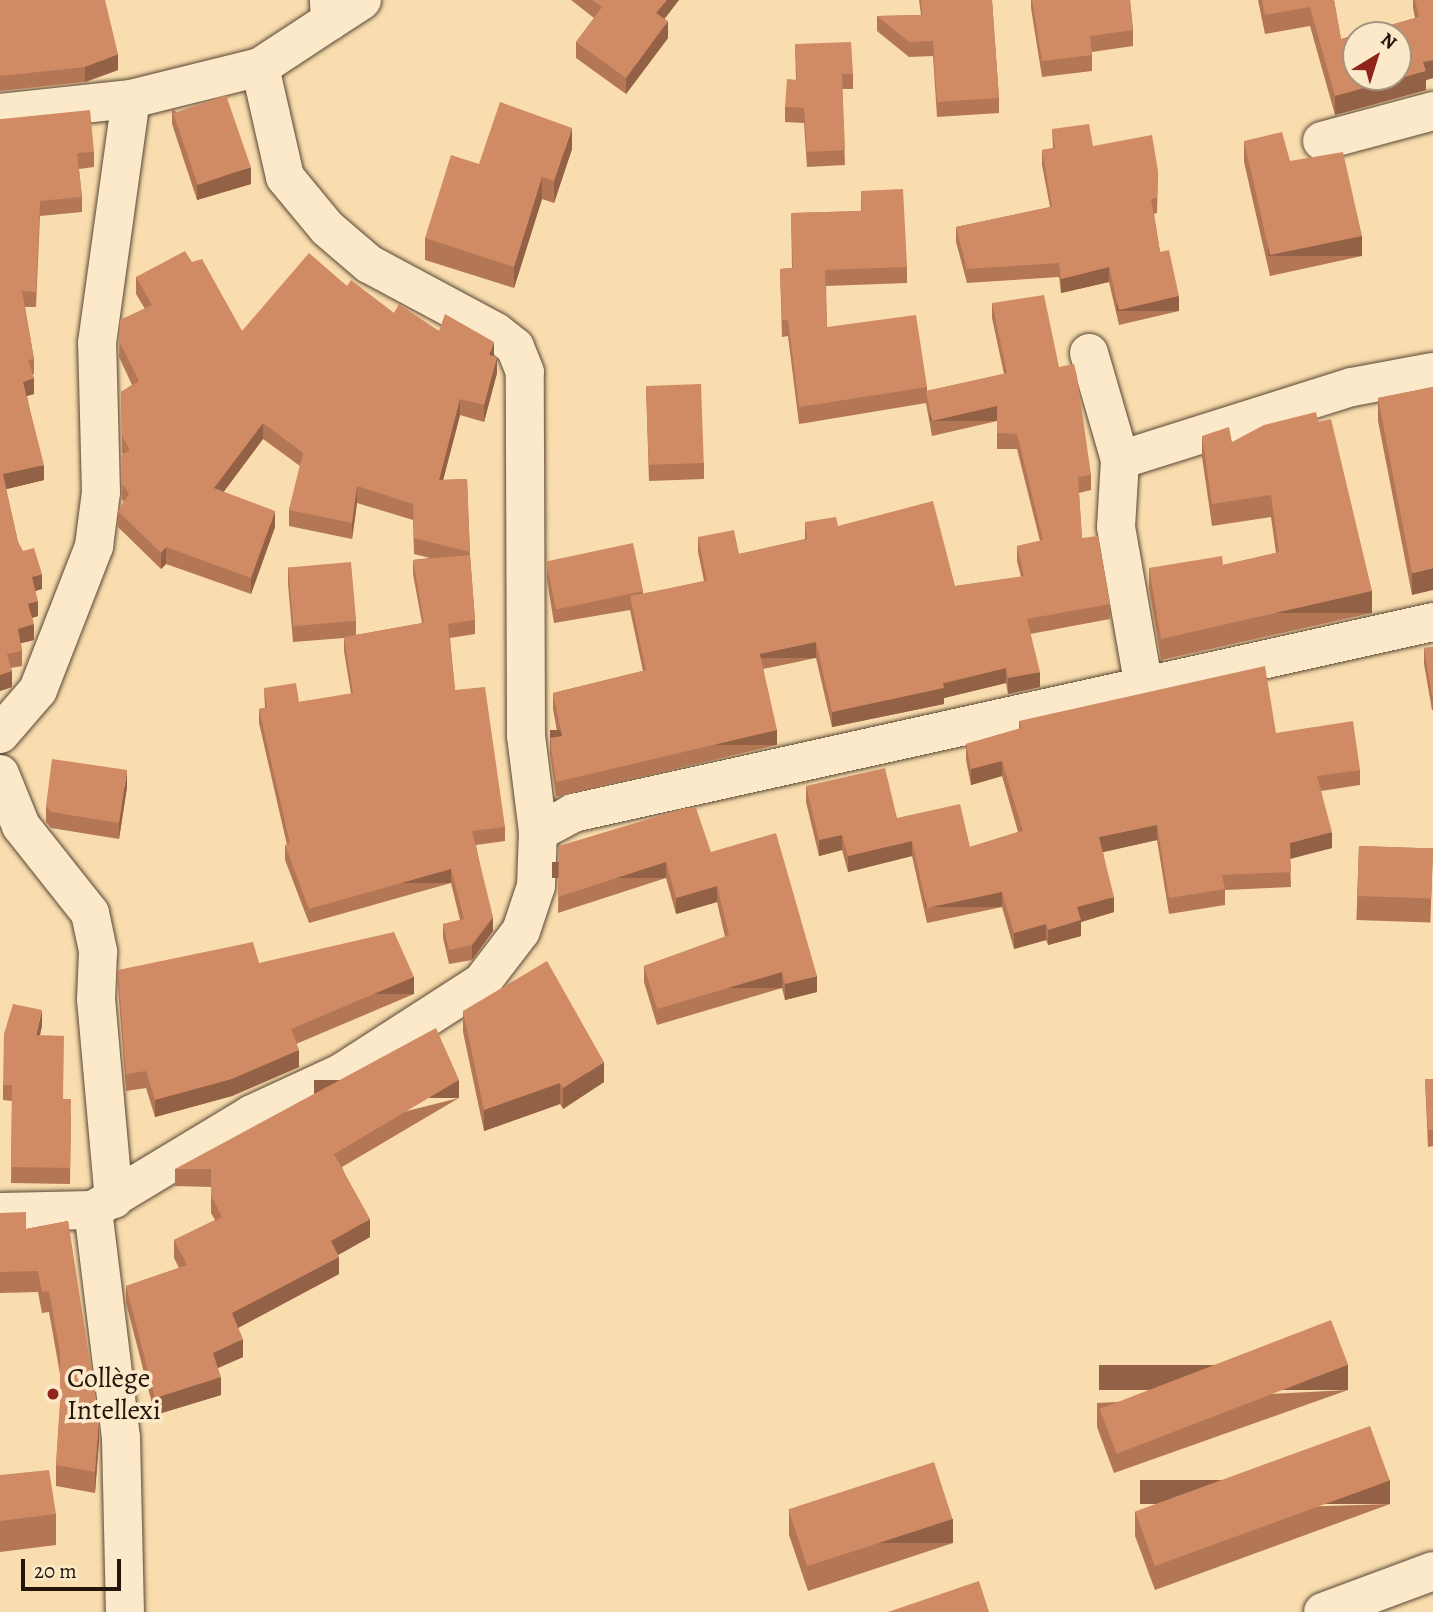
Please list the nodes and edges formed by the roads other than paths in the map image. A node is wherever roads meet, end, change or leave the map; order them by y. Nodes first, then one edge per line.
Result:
1 (362, 0) edge
2 (329, 10) edge
3 (260, 67) junction
4 (131, 99) junction
5 (1433, 111) edge
6 (0, 113) edge
7 (1322, 141) dead end
8 (1089, 354) dead end
9 (1433, 372) edge
10 (1120, 460) junction
11 (1433, 622) edge
12 (1143, 682) junction
13 (0, 734) edge
14 (0, 774) edge
15 (538, 832) junction
16 (104, 1204) junction
17 (0, 1212) edge
18 (1433, 1570) edge
19 (125, 1612) edge
20 (1324, 1612) edge

1 - 2 street
2 - 3 street
3 - 4 street
3 - 15 street
4 - 6 street
4 - 13 street
5 - 7 street
8 - 10 street
9 - 10 street
10 - 12 street
11 - 12 street
12 - 15 street
14 - 16 street
15 - 16 street
16 - 17 street
16 - 19 street
18 - 20 street

